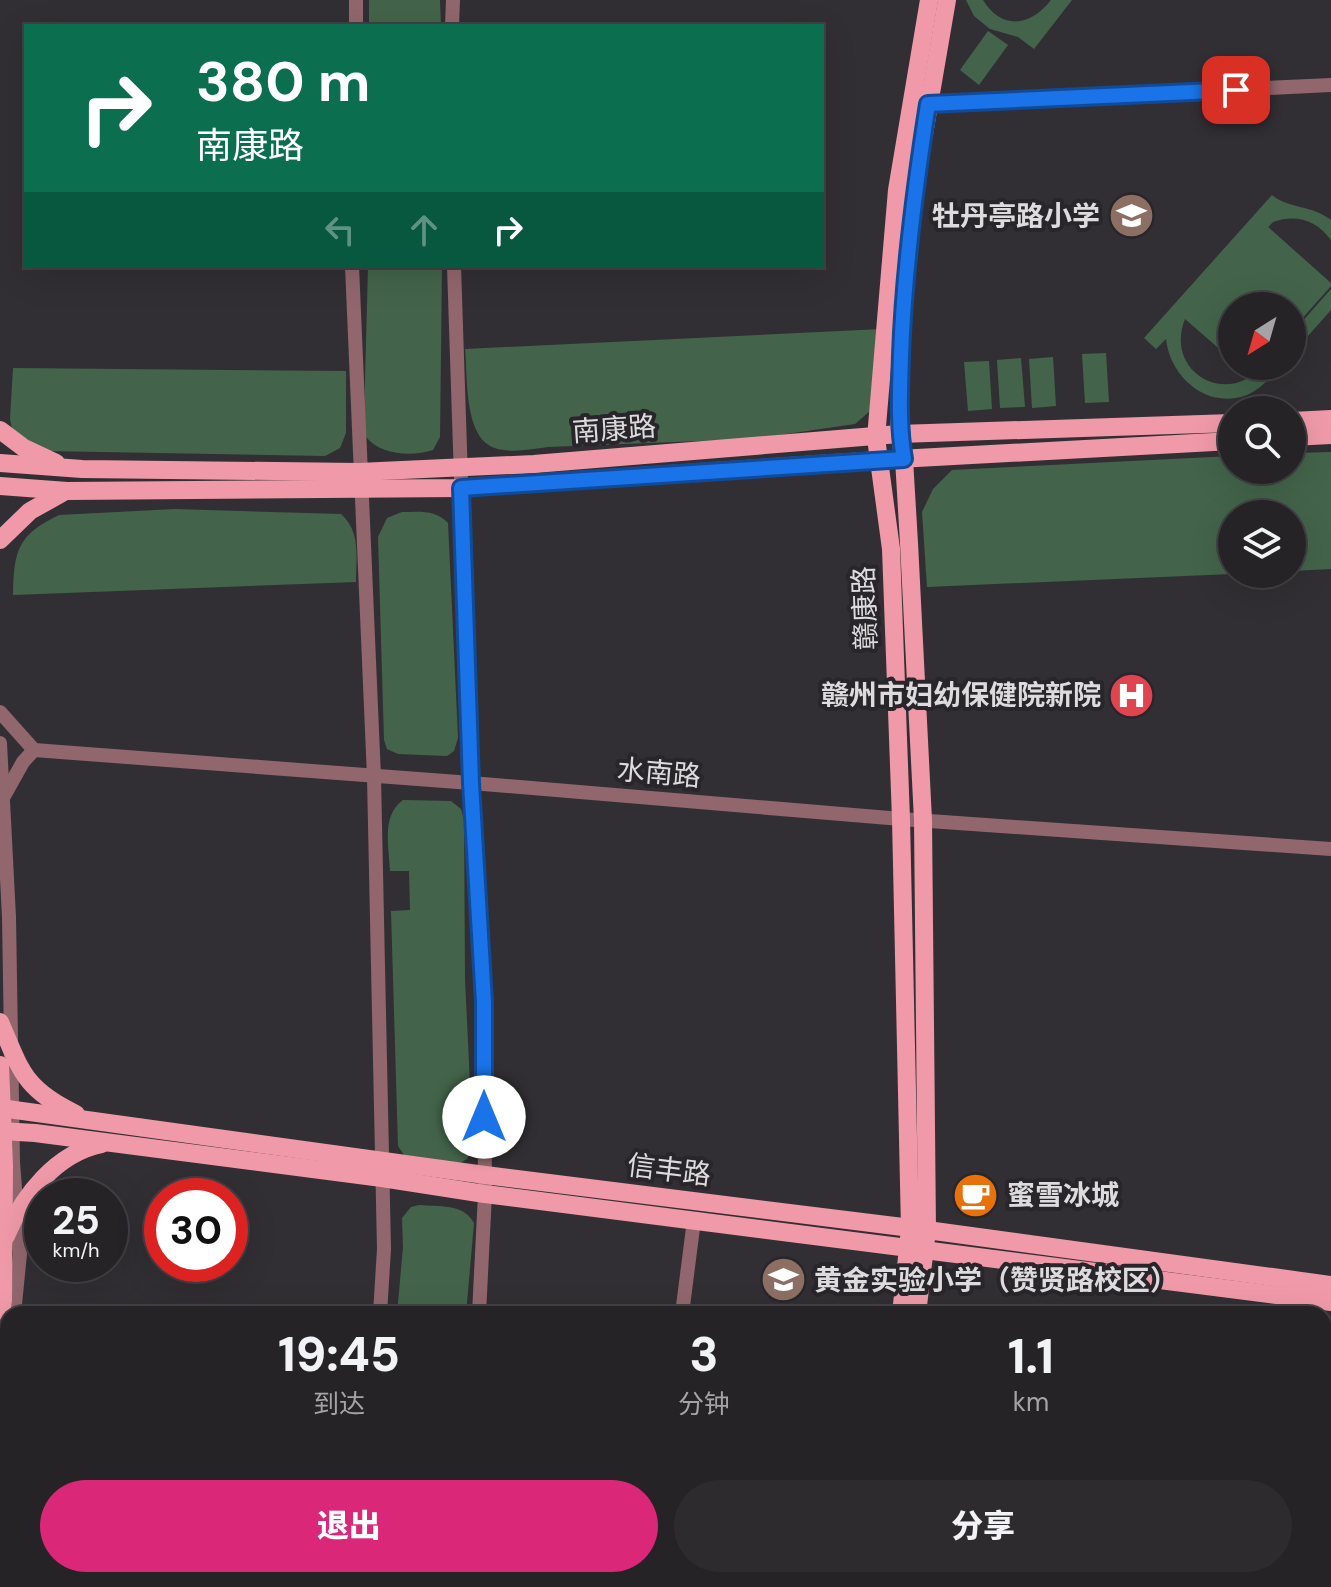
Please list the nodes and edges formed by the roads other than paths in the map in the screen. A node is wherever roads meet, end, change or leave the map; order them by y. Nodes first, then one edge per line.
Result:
1 (356, 0) edge
2 (453, 0) edge
3 (929, 0) edge
4 (947, 0) edge
5 (356, 24) edge
6 (452, 24) edge
7 (1331, 85) edge
8 (928, 104) junction
9 (352, 268) edge
10 (454, 268) edge
11 (1331, 419) edge
12 (1306, 420) edge
13 (1218, 423) edge
14 (0, 430) edge
15 (899, 434) junction
16 (1331, 435) edge
17 (1306, 436) edge
18 (876, 438) junction
19 (1218, 442) edge
20 (904, 459) junction
21 (880, 460) junction
22 (0, 463) edge
23 (461, 466) junction
24 (82, 469) junction
25 (360, 481) junction
26 (0, 486) edge
27 (461, 488) junction
28 (67, 491) junction
29 (0, 540) edge
30 (0, 712) edge
31 (0, 743) edge
32 (34, 750) junction
33 (374, 777) junction
34 (471, 783) junction
35 (4, 798) junction
36 (901, 819) junction
37 (923, 820) junction
38 (1331, 849) edge
39 (0, 1022) edge
40 (6, 1060) edge
41 (4, 1109) edge
42 (85, 1119) junction
43 (4, 1131) edge
44 (110, 1143) junction
45 (382, 1169) junction
46 (485, 1184) junction
47 (17, 1213) junction
48 (694, 1220) junction
49 (918, 1239) junction
50 (3, 1243) junction
51 (1331, 1285) edge
52 (1331, 1302) edge
53 (1, 1306) edge
54 (15, 1306) edge
55 (380, 1306) edge
56 (479, 1306) edge
57 (683, 1306) edge
58 (903, 1306) edge
59 (917, 1306) edge

1 - 5 street
2 - 6 street
3 - 18 main road, 赣康路
4 - 8 main road, 赣康路
7 - 8 street
8 - 15 main road, 赣康路
9 - 25 street
10 - 23 street
11 - 12 main road
13 - 15 main road, 南康路
14 - 24 main road
15 - 18 main road, 南康路
15 - 20 main road, 赣康路
16 - 17 main road
18 - 21 main road, 赣康路
18 - 23 main road, 南康路
19 - 20 main road, 南康路
20 - 21 main road, 南康路
20 - 37 main road, 赣康路
21 - 27 main road, 南康路
21 - 36 main road, 赣康路
22 - 24 main road, 南康路
23 - 25 main road, 南康路
23 - 27 street
24 - 25 main road, 南康路
25 - 27 main road, 南康路
25 - 28 main road, 南康路
25 - 33 street
26 - 28 main road, 南康路
27 - 34 street
28 - 29 main road
30 - 32 street
31 - 35 street
32 - 33 street, 水南路
32 - 35 street
33 - 34 street, 水南路
33 - 45 street
34 - 36 street, 水南路
34 - 46 street
35 - 40 street
36 - 37 street, 水南路
36 - 49 main road, 赣康路
37 - 38 street, 水南路
37 - 49 main road, 赣康路
39 - 40 main road
40 - 41 main road
40 - 42 main road
41 - 42 main road, 信丰路
41 - 43 main road
42 - 45 main road, 信丰路
43 - 44 main road, 信丰路
43 - 47 street
43 - 50 main road
44 - 45 main road, 信丰路
44 - 47 main road
45 - 46 main road, 信丰路
45 - 55 street
46 - 48 main road, 信丰路
46 - 49 main road, 信丰路
46 - 56 street
47 - 50 main road
47 - 54 street
48 - 49 main road, 信丰路
48 - 57 street
49 - 51 main road, 信丰路
49 - 52 main road, 信丰路
49 - 58 main road, 赣康路
49 - 59 main road, 赣康路
50 - 53 main road

